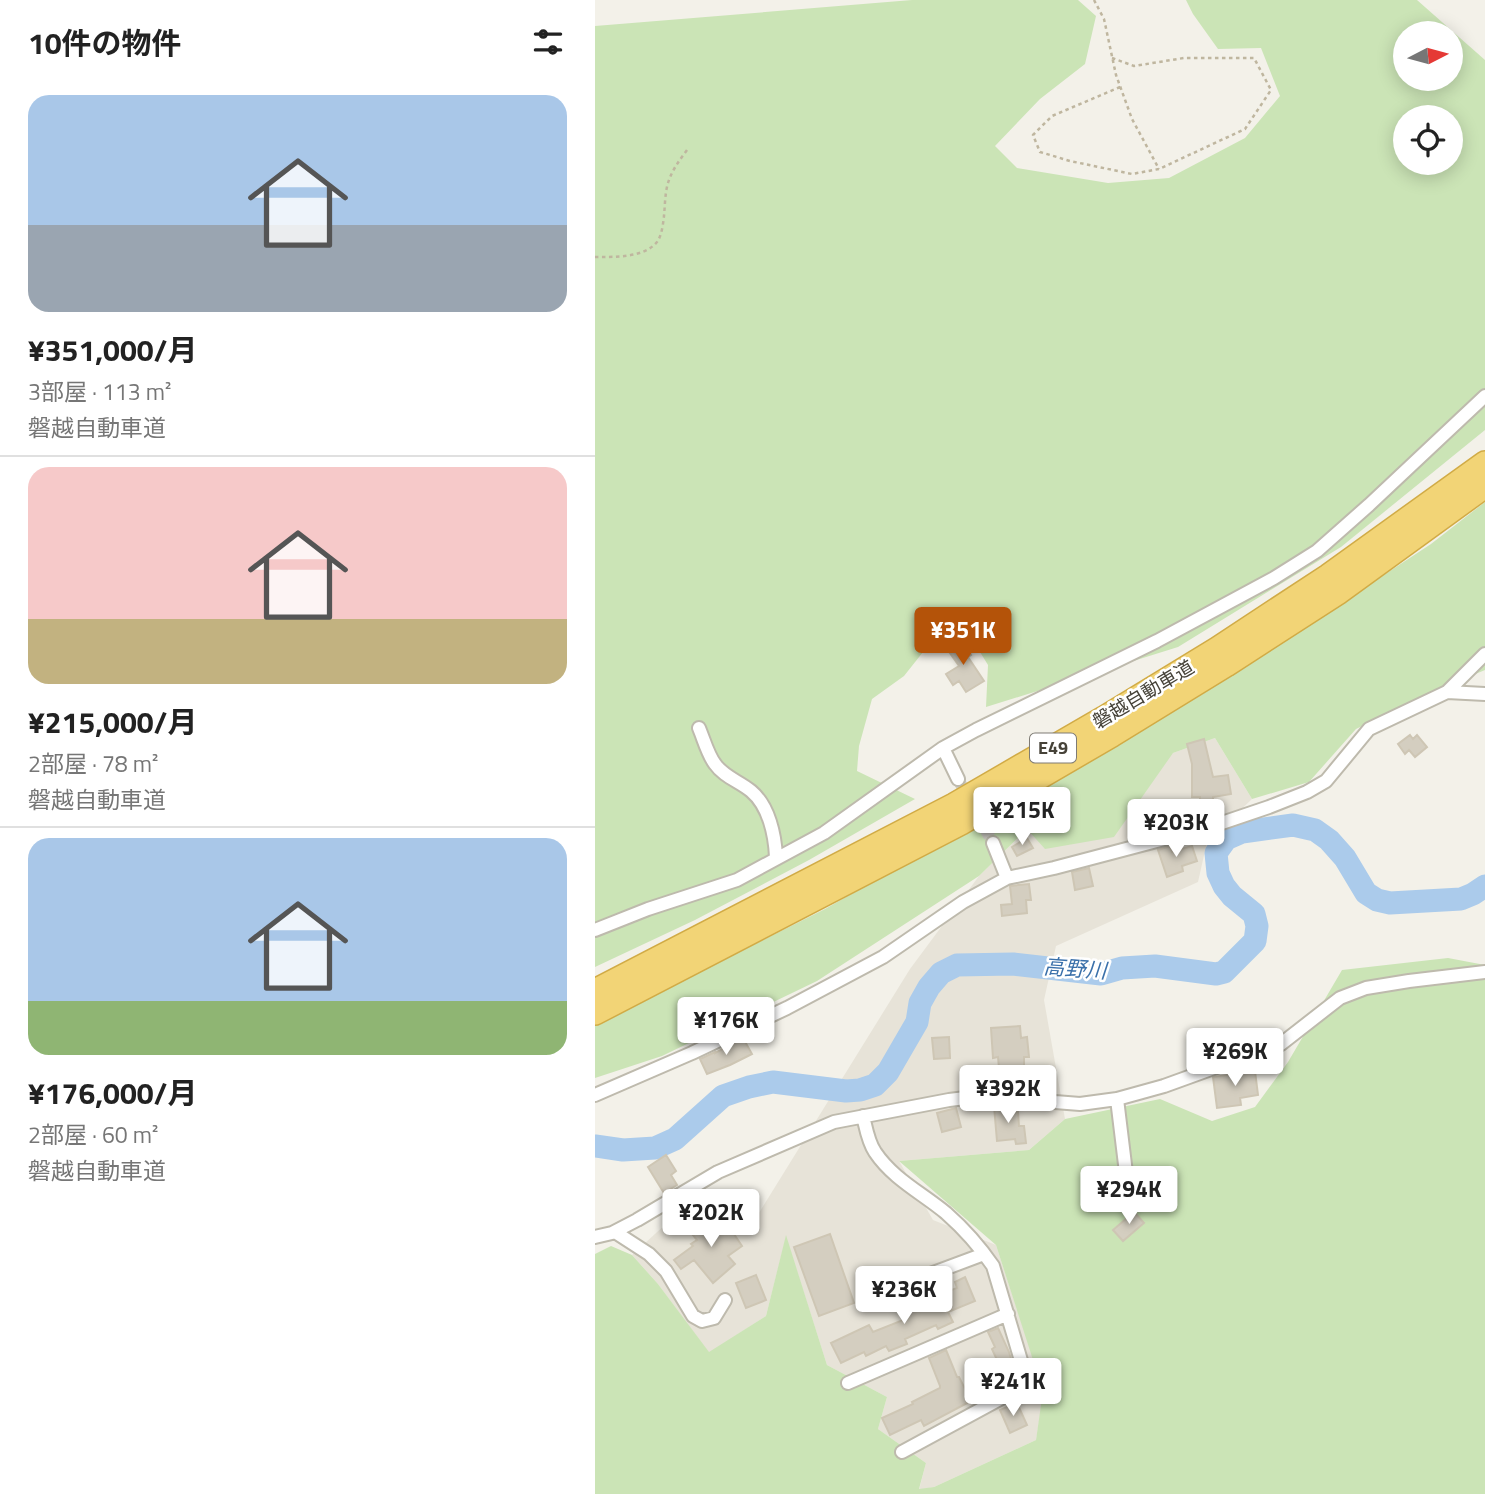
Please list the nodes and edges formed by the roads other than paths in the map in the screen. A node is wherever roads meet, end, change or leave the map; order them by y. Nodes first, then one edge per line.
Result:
1 (1485, 396) edge
2 (1485, 463) edge
3 (1485, 486) edge
4 (1485, 654) edge
5 (1447, 692) junction
6 (1485, 694) edge
7 (699, 728) dead end
8 (943, 748) junction
9 (958, 779) tunnel mouth
10 (993, 843) tunnel mouth
11 (776, 857) junction
12 (1007, 878) junction
13 (595, 930) edge
14 (1485, 972) edge
15 (595, 990) edge
16 (595, 1013) edge
17 (595, 1095) edge
18 (1117, 1099) junction
19 (863, 1116) junction
20 (1138, 1202) dead end
21 (615, 1232) junction
22 (595, 1237) edge
23 (984, 1254) junction
24 (866, 1298) dead end
25 (725, 1300) dead end
26 (1008, 1314) junction
27 (848, 1383) dead end
28 (902, 1452) dead end

1 - 8 street
2 - 15 highway, 磐越自動車道 / E49
3 - 16 highway, 磐越自動車道 / E49
4 - 5 street
5 - 6 street
5 - 12 street
7 - 11 street
8 - 9 street
8 - 11 street
10 - 12 street
11 - 13 street
12 - 17 street
14 - 18 street
18 - 19 street
18 - 20 street
19 - 21 street
19 - 23 street
21 - 22 street
21 - 25 street
23 - 24 street
23 - 26 street
26 - 27 street
26 - 28 street

